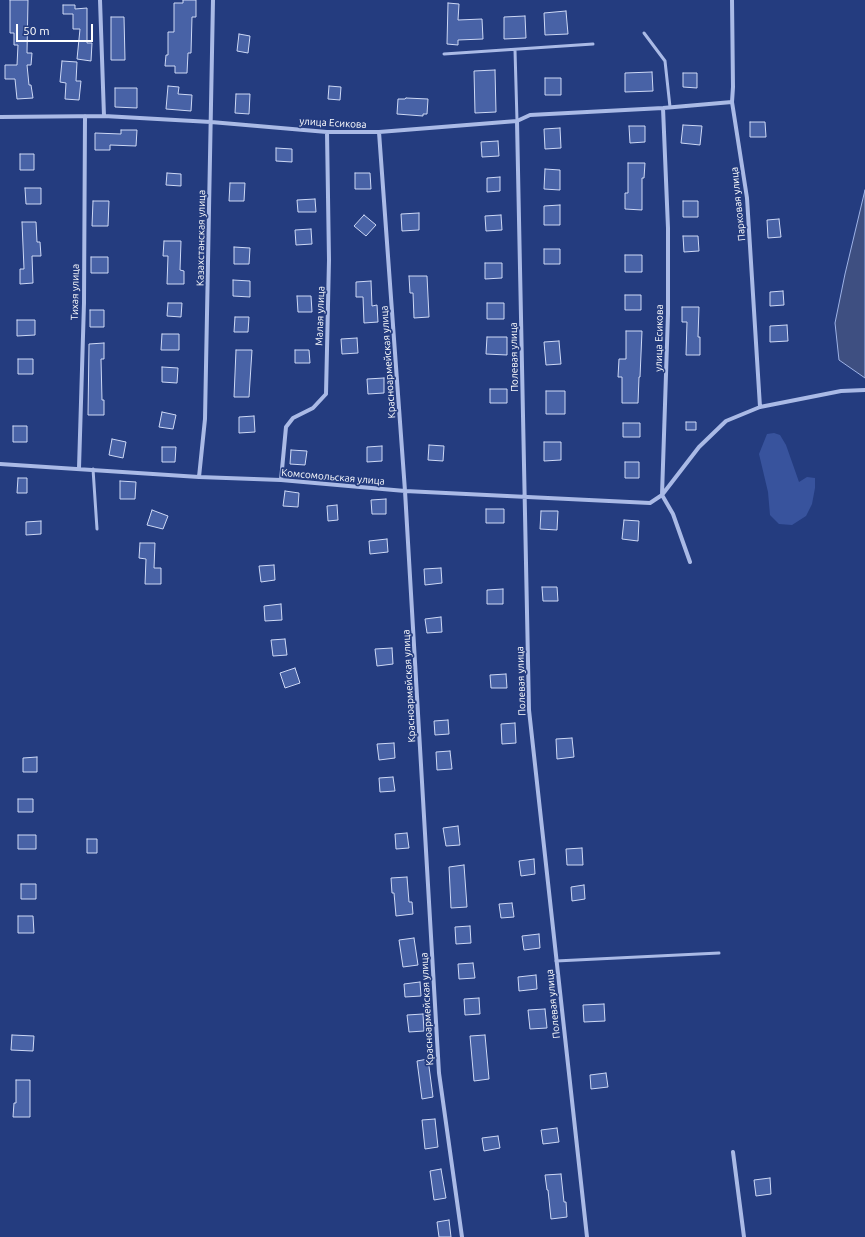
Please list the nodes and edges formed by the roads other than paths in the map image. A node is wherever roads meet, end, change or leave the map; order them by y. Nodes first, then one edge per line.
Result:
1 (100, 0) edge
2 (213, 0) edge
3 (732, 0) edge
4 (644, 33) dead end
5 (593, 44) dead end
6 (515, 50) junction
7 (444, 54) dead end
8 (732, 102) junction
9 (670, 107) junction
10 (663, 108) junction
11 (84, 116) junction
12 (104, 116) junction
13 (0, 117) edge
14 (517, 121) junction
15 (211, 122) junction
16 (327, 132) junction
17 (380, 132) junction
18 (865, 390) edge
19 (760, 407) junction
20 (0, 464) edge
21 (79, 468) junction
22 (93, 469) junction
23 (200, 477) junction
24 (281, 480) junction
25 (406, 491) junction
26 (662, 495) junction
27 (525, 497) junction
28 (97, 529) dead end
29 (690, 562) dead end
30 (719, 953) dead end
31 (556, 961) junction
32 (733, 1152) dead end
33 (462, 1237) edge
34 (587, 1237) edge
35 (744, 1237) edge

1 - 12 street
2 - 15 street, Казахстанская улица
3 - 8 street, Парковая улица
4 - 9 lane
5 - 6 lane
6 - 7 lane
6 - 14 lane
8 - 9 street, улица Есикова
8 - 19 street, Парковая улица
9 - 10 street, улица Есикова
10 - 14 street, улица Есикова
10 - 26 street, улица Есикова
11 - 12 street, улица Есикова
11 - 13 street, улица Есикова
11 - 21 street, Тихая улица
12 - 15 street, улица Есикова
14 - 17 street, улица Есикова
14 - 27 street, Полевая улица
15 - 16 street, улица Есикова
15 - 23 street, Казахстанская улица
16 - 17 street, улица Есикова
16 - 24 street, Малая улица
17 - 25 street, Красноармейская улица
18 - 19 street
19 - 26 street
20 - 21 street, Комсомольская улица
21 - 22 street, Комсомольская улица
22 - 23 street, Комсомольская улица
22 - 28 lane
23 - 24 street, Комсомольская улица
24 - 25 street, Комсомольская улица
25 - 27 street, Комсомольская улица
25 - 33 street, Красноармейская улица
26 - 27 street, Комсомольская улица
26 - 29 street
27 - 31 street, Полевая улица
30 - 31 lane
31 - 34 street, Полевая улица
32 - 35 street

